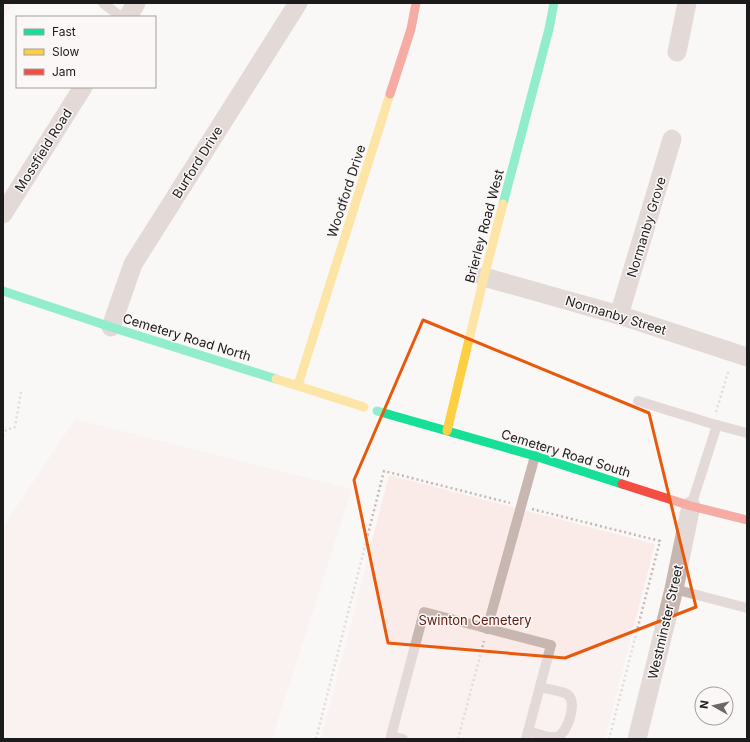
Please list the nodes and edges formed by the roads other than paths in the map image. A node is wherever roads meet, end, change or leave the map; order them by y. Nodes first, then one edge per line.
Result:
1 (103, 3) edge
2 (136, 3) edge
3 (298, 3) edge
4 (416, 3) edge
5 (554, 3) edge
6 (687, 3) edge
7 (120, 16) edge
8 (129, 16) edge
9 (677, 52) dead end
10 (82, 88) edge
11 (672, 139) dead end
12 (3, 214) edge
13 (484, 277) junction
14 (3, 291) edge
15 (619, 315) junction
16 (111, 327) junction
17 (740, 355) edge
18 (298, 385) junction
19 (638, 401) dead end
20 (364, 406) dead end
21 (377, 411) dead end
22 (715, 425) junction
23 (447, 431) junction
24 (747, 433) edge
25 (535, 456) junction
26 (691, 506) junction
27 (747, 520) edge
28 (674, 589) junction
29 (747, 608) edge
30 (487, 629) junction
31 (540, 687) junction
32 (527, 735) edge
33 (403, 739) edge
34 (637, 739) edge

1 - 7 lane
2 - 8 street
3 - 16 street, Burford Drive
4 - 18 street, Woodford Drive
5 - 13 street, Brierley Road West
6 - 9 street
10 - 12 street, Mossfield Road
11 - 15 street, Normanby Grove
13 - 15 street, Normanby Street
13 - 23 street, Brierley Road West
14 - 16 street, Cemetery Road North
15 - 17 street, Normanby Street
16 - 18 street, Cemetery Road North
18 - 20 street, Cemetery Road North
19 - 22 lane
21 - 23 street, Cemetery Road South
22 - 24 lane
22 - 26 lane
23 - 25 street, Cemetery Road South
25 - 26 street, Cemetery Road South
25 - 30 lane
26 - 27 street, Cemetery Road South
26 - 28 street, Westminster Street
28 - 29 lane
28 - 34 street, Westminster Street
30 - 31 lane
30 - 33 lane
31 - 32 lane
31 - 32 lane

